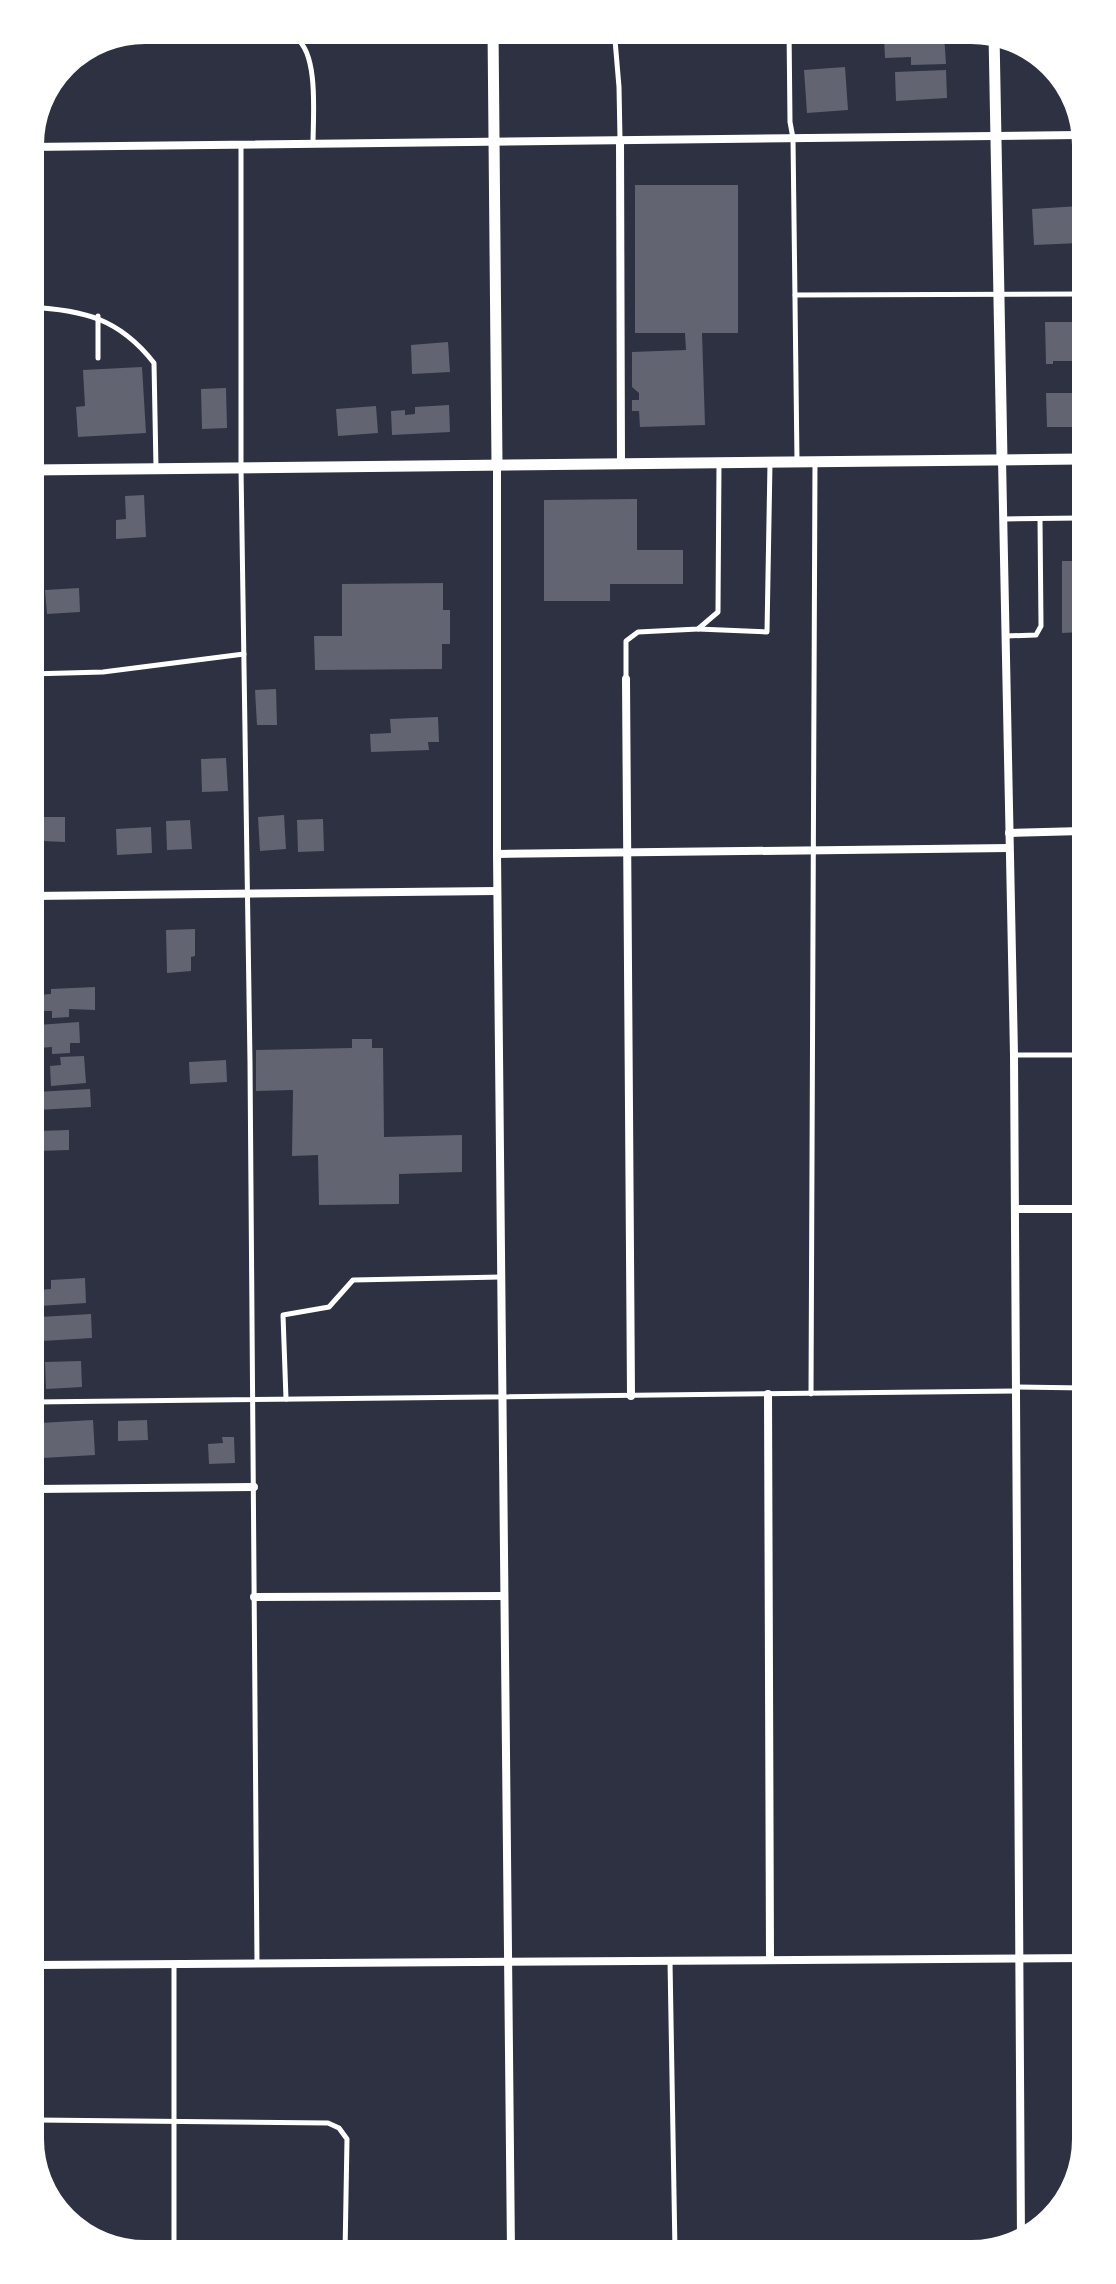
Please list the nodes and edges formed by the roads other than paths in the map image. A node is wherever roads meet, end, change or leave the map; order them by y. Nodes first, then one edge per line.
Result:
1 (299, 42) edge
2 (493, 42) edge
3 (615, 42) edge
4 (789, 42) edge
5 (994, 45) edge
6 (1073, 135) edge
7 (996, 136) junction
8 (793, 138) junction
9 (620, 140) junction
10 (494, 142) junction
11 (313, 144) junction
12 (241, 145) junction
13 (42, 147) edge
14 (999, 294) junction
15 (1074, 294) edge
16 (795, 295) junction
17 (42, 308) edge
18 (98, 316) junction
19 (98, 358) dead end
20 (1002, 459) junction
21 (1074, 459) edge
22 (797, 461) junction
23 (815, 461) junction
24 (719, 462) junction
25 (770, 462) junction
26 (621, 463) junction
27 (497, 464) junction
28 (156, 468) junction
29 (241, 468) junction
30 (42, 470) edge
31 (1074, 518) edge
32 (1004, 519) junction
33 (1040, 519) junction
34 (698, 629) junction
35 (1006, 636) junction
36 (244, 654) junction
37 (42, 674) edge
38 (626, 679) joint
39 (1074, 831) edge
40 (1009, 833) junction
41 (1009, 848) junction
42 (815, 850) junction
43 (627, 853) junction
44 (497, 854) junction
45 (497, 891) junction
46 (247, 894) junction
47 (42, 896) edge
48 (1014, 1055) junction
49 (1074, 1055) edge
50 (1015, 1209) junction
51 (1074, 1209) edge
52 (501, 1277) junction
53 (1074, 1388) edge
54 (1017, 1389) junction
55 (768, 1394) junction
56 (811, 1394) junction
57 (631, 1396) junction
58 (502, 1397) junction
59 (253, 1400) junction
60 (286, 1400) junction
61 (42, 1402) edge
62 (254, 1487) junction
63 (42, 1489) edge
64 (504, 1596) junction
65 (254, 1597) junction
66 (1074, 1958) edge
67 (1021, 1959) junction
68 (770, 1960) junction
69 (670, 1961) junction
70 (508, 1962) junction
71 (42, 1965) edge
72 (174, 1965) junction
73 (257, 1965) junction
74 (42, 2120) edge
75 (175, 2121) junction
76 (1021, 2228) edge
77 (174, 2242) edge
78 (345, 2242) edge
79 (511, 2242) edge
80 (675, 2242) edge

1 - 11 lane
2 - 10 street
3 - 9 lane
4 - 8 lane
5 - 7 street
6 - 7 street
7 - 8 street
7 - 14 street
8 - 9 street
8 - 16 lane
9 - 10 street
9 - 26 street
10 - 11 street
10 - 27 street
11 - 12 street
12 - 13 street
12 - 29 lane
14 - 15 lane
14 - 16 lane
14 - 20 street
16 - 22 lane
17 - 18 lane
18 - 19 lane
18 - 28 lane
20 - 21 street
20 - 23 street
20 - 32 street
22 - 23 street
22 - 25 street
23 - 42 lane
24 - 25 street
24 - 26 street
24 - 34 lane
25 - 34 lane
26 - 27 street
27 - 29 street
27 - 44 street
28 - 29 street
28 - 30 street
29 - 36 lane
31 - 33 lane
32 - 33 lane
32 - 35 street
33 - 35 lane
34 - 38 lane
35 - 40 street
36 - 37 lane
36 - 46 lane
38 - 43 street
39 - 40 street
40 - 41 street
41 - 42 street
41 - 48 street
42 - 43 street
42 - 56 lane
43 - 44 street
43 - 57 street
44 - 45 street
45 - 46 street
45 - 52 street
46 - 47 street
46 - 59 lane
48 - 49 lane
48 - 50 street
50 - 51 street
50 - 54 street
52 - 58 street
52 - 60 lane
53 - 54 lane
54 - 56 lane
54 - 67 street
55 - 56 lane
55 - 57 lane
55 - 68 street
57 - 58 lane
58 - 60 lane
58 - 64 street
59 - 60 lane
59 - 61 lane
59 - 62 lane
62 - 63 street
62 - 65 lane
64 - 65 street
64 - 70 street
65 - 73 lane
66 - 67 street
67 - 68 street
67 - 76 street
68 - 69 street
69 - 70 street
69 - 80 lane
70 - 73 street
70 - 79 street
71 - 72 street
72 - 73 street
72 - 75 lane
74 - 75 lane
75 - 77 lane
75 - 78 lane

